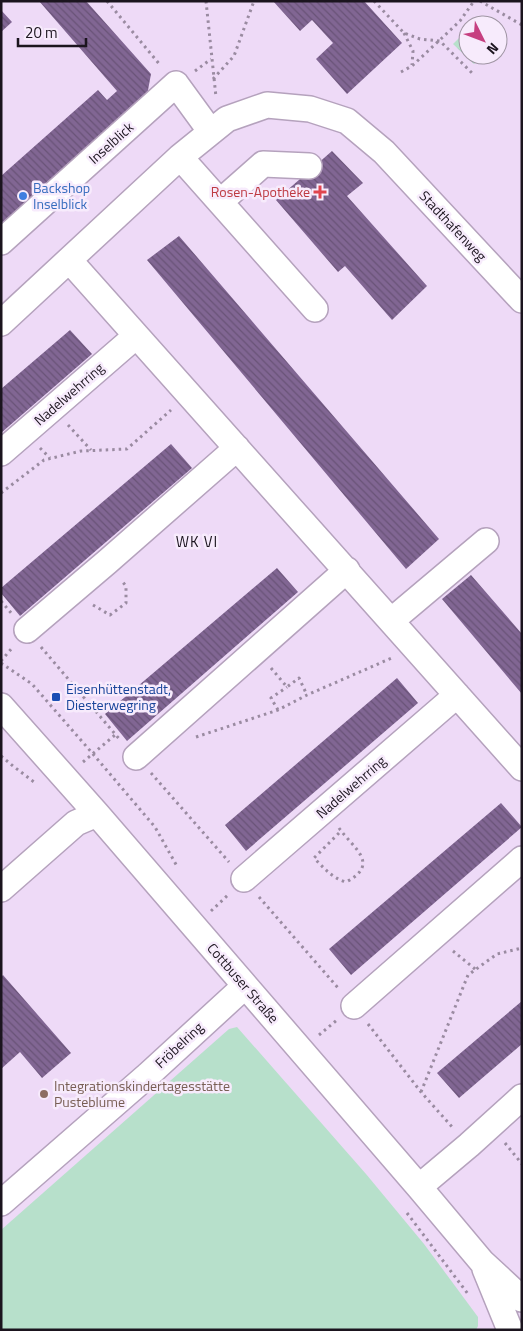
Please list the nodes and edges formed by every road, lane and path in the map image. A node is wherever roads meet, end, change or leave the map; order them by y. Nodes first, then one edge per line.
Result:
1 (107, 1) edge
2 (206, 1) edge
3 (254, 1) edge
4 (374, 1) edge
5 (474, 1) edge
6 (480, 1) edge
7 (522, 25) edge
8 (404, 33) junction
9 (440, 41) junction
10 (412, 66) junction
11 (400, 72) dead end
12 (474, 75) dead end
13 (213, 79) junction
14 (176, 84) junction
15 (219, 126) junction
16 (180, 157) junction
17 (309, 166) dead end
18 (220, 202) junction
19 (1, 242) edge
20 (69, 260) junction
21 (522, 300) edge
22 (314, 309) dead end
23 (1, 323) edge
24 (136, 336) junction
25 (188, 395) junction
26 (53, 408) junction
27 (237, 448) junction
28 (91, 451) junction
29 (1, 453) edge
30 (1, 494) edge
31 (486, 541) dead end
32 (347, 570) junction
33 (391, 621) junction
34 (27, 630) dead end
35 (415, 648) junction
36 (255, 651) junction
37 (288, 687) junction
38 (307, 695) junction
39 (457, 695) junction
40 (1, 706) edge
41 (278, 710) junction
42 (193, 738) dead end
43 (1, 756) edge
44 (136, 756) dead end
45 (522, 768) edge
46 (41, 786) dead end
47 (326, 808) junction
48 (97, 814) junction
49 (341, 831) junction
50 (522, 859) edge
51 (244, 879) dead end
52 (1, 889) edge
53 (435, 936) junction
54 (522, 948) edge
55 (475, 970) junction
56 (245, 986) junction
57 (354, 1006) dead end
58 (421, 1092) dead end
59 (522, 1097) edge
60 (419, 1187) junction
61 (1, 1204) edge
62 (403, 1208) dead end
63 (482, 1262) junction
64 (468, 1294) dead end
65 (522, 1299) edge
66 (522, 1320) edge
67 (510, 1330) edge

1 - 14 path
2 - 13 path
3 - 13 path
4 - 8 path
5 - 9 path
6 - 7 path
8 - 9 path
8 - 10 path
9 - 10 path
9 - 12 path
10 - 11 path
13 - 15 path
14 - 15 street
14 - 19 street, Inselblick
15 - 16 street
15 - 21 street, Stadthafenweg
16 - 18 street
16 - 20 street
17 - 18 street
18 - 22 street
20 - 23 street
20 - 24 street
24 - 25 street
24 - 26 street, Nadelwehrring
25 - 27 street
25 - 28 path
26 - 28 path
26 - 29 street, Nadelwehrring
27 - 32 street
27 - 34 street
28 - 30 path
31 - 33 street
32 - 33 street
32 - 36 street
33 - 35 street
35 - 38 path
35 - 39 street
36 - 37 path
36 - 44 street
37 - 38 path
37 - 41 path
38 - 41 path
39 - 45 street
39 - 47 street, Nadelwehrring
40 - 48 street, Cottbuser Straße
41 - 42 path
43 - 46 path
47 - 49 path
47 - 51 street, Nadelwehrring
48 - 52 street
48 - 56 street, Cottbuser Straße
49 - 49 path
50 - 53 street
53 - 55 path
53 - 57 street
54 - 55 path
55 - 58 path
56 - 60 street, Cottbuser Straße
56 - 61 street, Fröbelring
59 - 60 street
60 - 63 street, Cottbuser Straße
62 - 64 path
63 - 65 street, Cottbuser Straße
63 - 67 street, Cottbuser Straße
66 - 67 street

